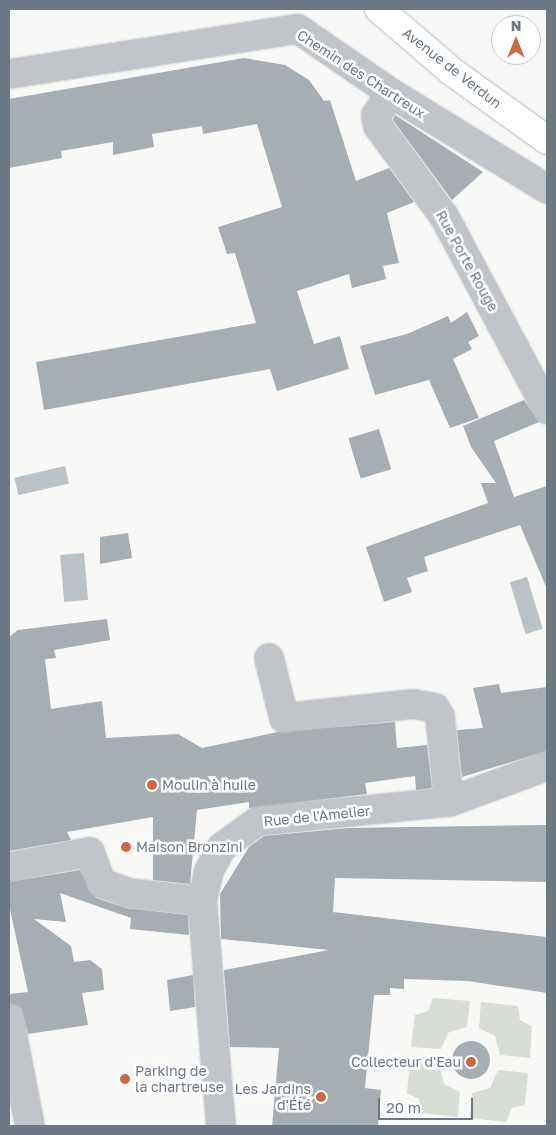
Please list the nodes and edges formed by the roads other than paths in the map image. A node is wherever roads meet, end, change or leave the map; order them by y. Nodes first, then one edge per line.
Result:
1 (380, 9) edge
2 (9, 74) edge
3 (391, 93) junction
4 (541, 133) edge
5 (547, 189) edge
6 (547, 409) edge
7 (269, 658) dead end
8 (547, 766) edge
9 (448, 802) junction
10 (9, 868) edge
11 (202, 901) junction
12 (9, 1018) edge
13 (30, 1126) edge
14 (221, 1126) edge

1 - 4 main road, Avenue de Verdun
2 - 3 street, Chemin des Chartreux
3 - 5 street, Chemin des Chartreux
3 - 6 street, Rue Porte Rouge
7 - 9 street
8 - 9 street, Rue de l'Amelier
9 - 11 street, Rue de l'Amelier
10 - 11 street
11 - 14 street, Rue de l'Amelier
12 - 13 street

